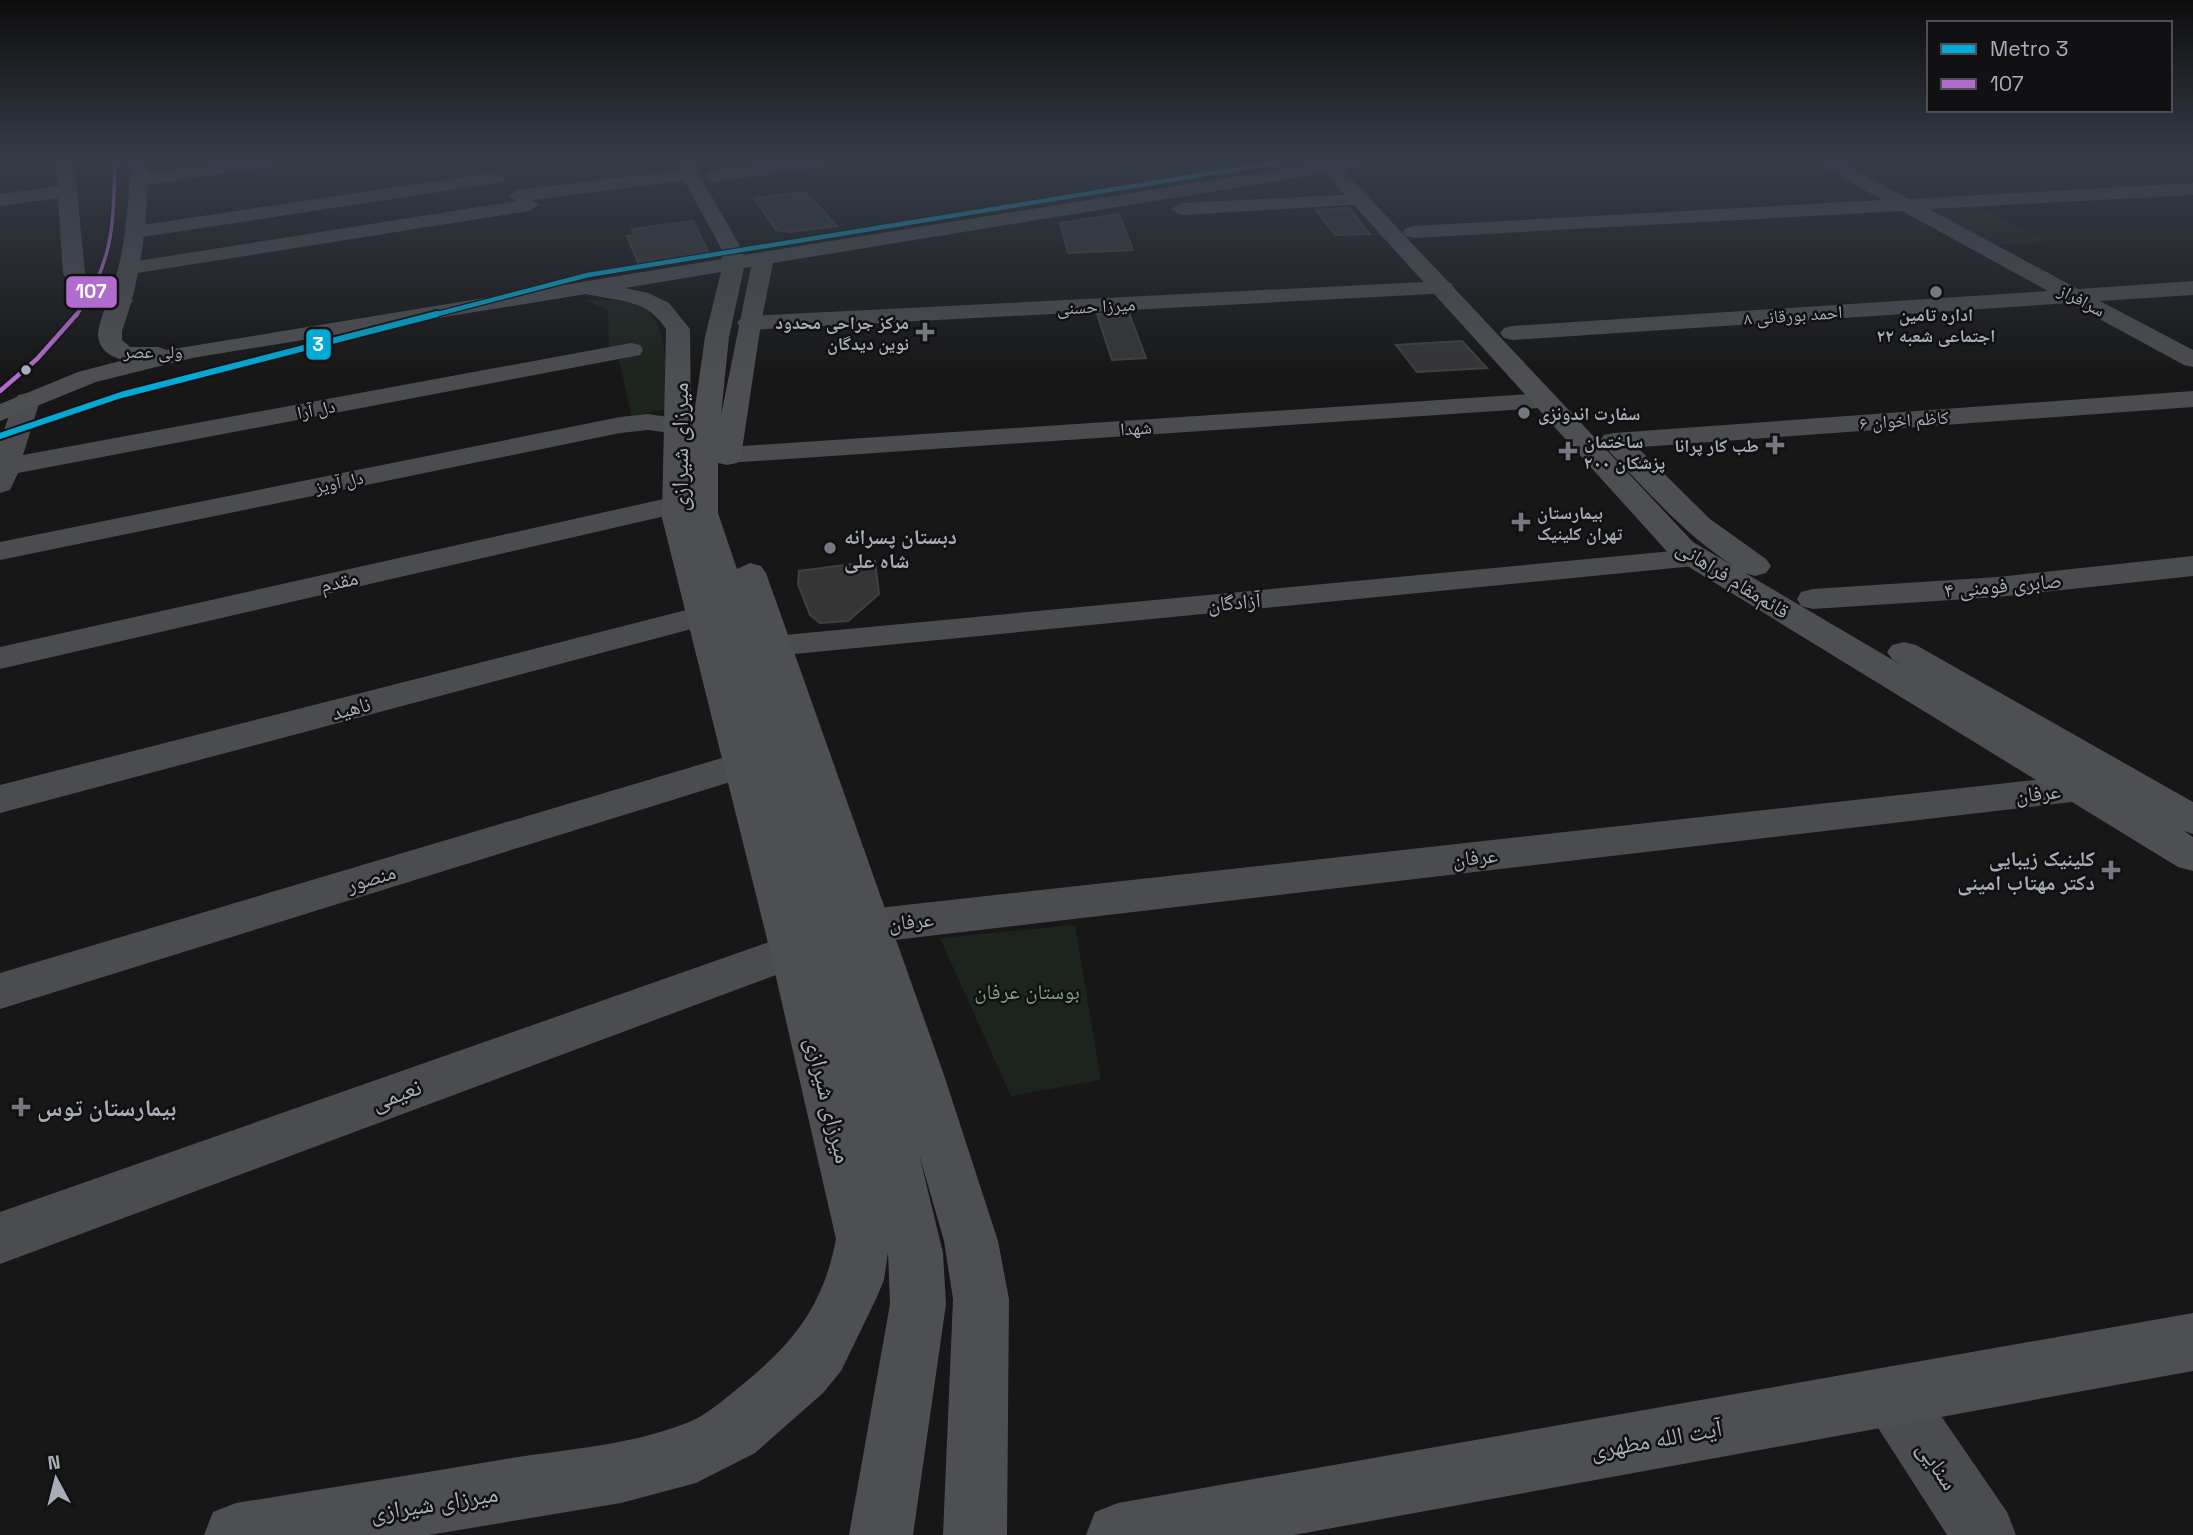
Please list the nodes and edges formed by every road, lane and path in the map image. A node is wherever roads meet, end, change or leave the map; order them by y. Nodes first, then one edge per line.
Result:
1 (70, 232) edge
2 (136, 232) edge
3 (341, 232) edge
4 (725, 232) edge
5 (883, 232) edge
6 (1391, 232) edge
7 (1413, 232) joint
8 (1419, 232) edge
9 (1956, 232) edge
10 (748, 252) junction
11 (131, 268) junction
12 (589, 288) junction
13 (1443, 288) junction
14 (2193, 288) edge
15 (2075, 296) junction
16 (122, 300) junction
17 (749, 323) junction
18 (1512, 333) junction
19 (631, 350) dead end
20 (192, 351) junction
21 (2193, 360) edge
22 (2193, 399) edge
23 (27, 401) junction
24 (1546, 401) junction
25 (0, 413) edge
26 (679, 426) junction
27 (1614, 441) junction
28 (727, 455) junction
29 (2, 473) edge
30 (677, 505) junction
31 (0, 551) edge
32 (1694, 558) junction
33 (2193, 566) edge
34 (1812, 599) junction
35 (702, 616) junction
36 (774, 646) junction
37 (0, 658) edge
38 (742, 765) junction
39 (2080, 788) junction
40 (0, 799) edge
41 (2193, 820) edge
42 (2193, 856) edge
43 (869, 926) junction
44 (792, 951) junction
45 (0, 990) edge
46 (0, 1238) edge
47 (2193, 1342) edge
48 (1892, 1396) junction
49 (236, 1535) edge
50 (881, 1535) edge
51 (975, 1535) edge
52 (1118, 1535) edge
53 (1984, 1535) edge

1 - 16 street
2 - 11 main road, ولی عصر
3 - 11 street
4 - 10 main road
5 - 10 main road
6 - 13 main road, قائم‌مقام فراهانی
7 - 8 street
7 - 18 main road, قائم‌مقام فراهانی
9 - 15 street, سرافراز
10 - 12 main road
10 - 17 main road
10 - 50 main road, میرزای شیرازی
11 - 16 main road, ولی عصر
12 - 20 main road
12 - 26 main road, میرزای شیرازی
13 - 17 street, میرزا حسنی
13 - 24 main road, قائم‌مقام فراهانی
14 - 15 street, احمد بورقانی ۸
15 - 18 street, احمد بورقانی ۸
15 - 21 street, سرافراز
16 - 20 main road, ولی عصر
17 - 28 main road
18 - 27 main road, قائم‌مقام فراهانی
19 - 29 street, دل آرا
20 - 23 main road, ولی عصر
22 - 27 street, کاظم اخوان ۶
23 - 25 main road, ولی عصر
23 - 29 street
24 - 28 street, شهدا
24 - 32 main road, قائم‌مقام فراهانی
26 - 30 main road, میرزای شیرازی
26 - 31 street, دل آویز
27 - 34 main road, قائم‌مقام فراهانی
28 - 36 main road
30 - 35 main road, میرزای شیرازی
30 - 37 street, مقدم
32 - 36 street, آزادگان
32 - 39 main road, قائم‌مقام فراهانی
33 - 34 street, صابری فومنی ۴
34 - 41 main road, قائم‌مقام فراهانی
35 - 38 main road, میرزای شیرازی
35 - 40 street, ناهید
36 - 43 main road
38 - 44 main road, میرزای شیرازی
38 - 45 street, منصور
39 - 42 main road, قائم‌مقام فراهانی
39 - 43 street, عرفان
43 - 51 main road
44 - 46 street, نعیمی
44 - 49 main road, میرزای شیرازی
47 - 48 main road, آیت الله مطهری
48 - 52 main road, آیت الله مطهری
48 - 53 street, سنایی

